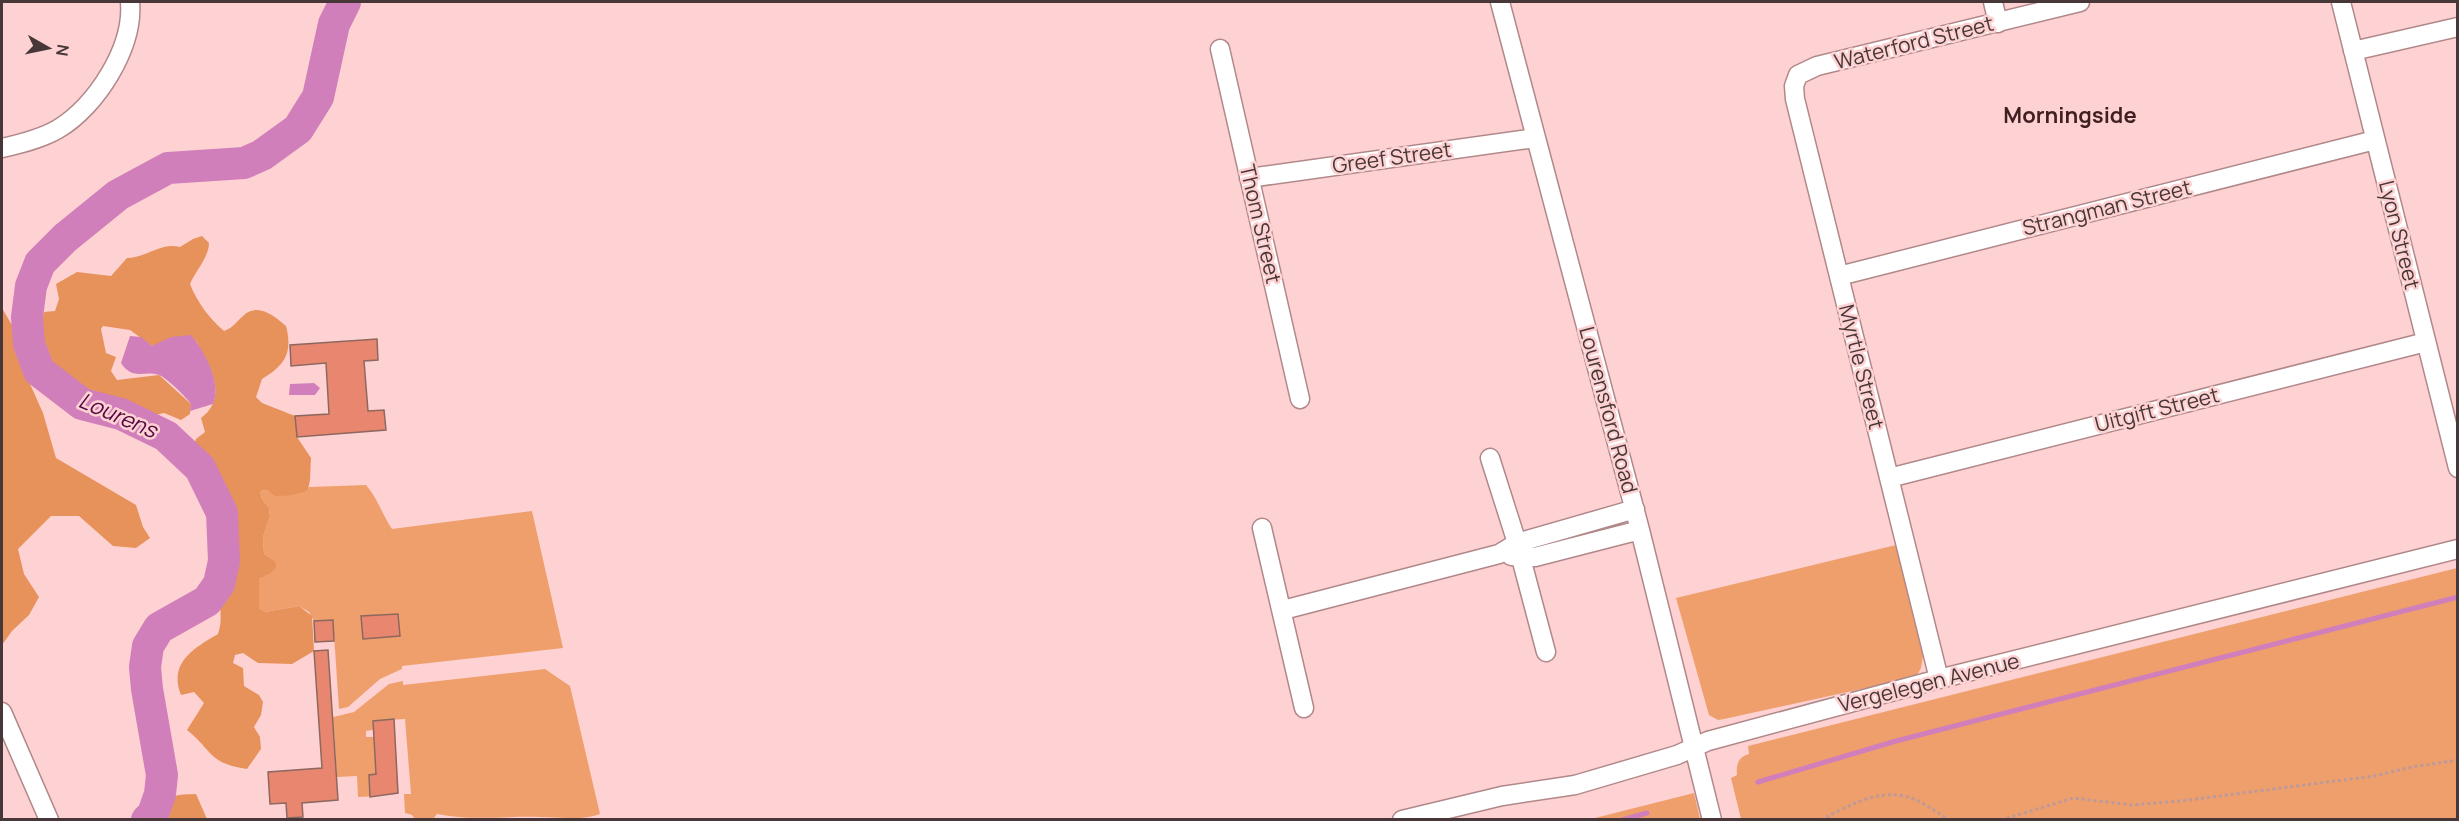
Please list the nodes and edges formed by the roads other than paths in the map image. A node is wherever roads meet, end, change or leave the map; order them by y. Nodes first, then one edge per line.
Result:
1 (130, 2) edge
2 (1500, 2) edge
3 (1993, 2) edge
4 (2080, 2) edge
5 (2341, 2) edge
6 (1998, 23) junction
7 (2457, 27) edge
8 (1220, 50) dead end
9 (2353, 51) junction
10 (1817, 66) joint
11 (1535, 138) junction
12 (2375, 140) junction
13 (2, 148) edge
14 (1249, 178) junction
15 (1839, 276) junction
16 (2426, 342) junction
17 (1299, 399) dead end
18 (1491, 458) dead end
19 (2457, 468) edge
20 (1889, 478) junction
21 (1635, 509) junction
22 (1262, 528) dead end
23 (1640, 530) junction
24 (2457, 549) edge
25 (1519, 551) junction
26 (1283, 610) junction
27 (1546, 652) dead end
28 (1939, 679) junction
29 (1304, 708) dead end
30 (2, 712) edge
31 (1693, 746) junction
32 (49, 819) edge
33 (1402, 819) edge
34 (1712, 819) edge

1 - 13 street
2 - 11 street, Lourensford Road
3 - 6 street
4 - 6 street, Waterford Street
5 - 9 street, Lyon Street
6 - 10 street, Waterford Street
7 - 9 street
8 - 14 street, Thom Street
9 - 12 street, Lyon Street
10 - 15 street, Myrtle Street
11 - 14 street, Greef Street
11 - 21 street, Lourensford Road
12 - 15 street, Strangman Street
12 - 16 street, Lyon Street
14 - 17 street, Thom Street
15 - 20 street, Myrtle Street
16 - 19 street, Lyon Street
16 - 20 street, Uitgift Street
18 - 25 street
20 - 28 street, Myrtle Street
21 - 23 street, Lourensford Road
21 - 25 street
22 - 26 street
23 - 25 street
23 - 31 street, Lourensford Road
24 - 28 street, Vergelegen Avenue
25 - 26 street
25 - 27 street
26 - 29 street
28 - 31 street, Vergelegen Avenue
30 - 32 street
31 - 33 street, Vergelegen Avenue
31 - 34 street, Lourensford Road

